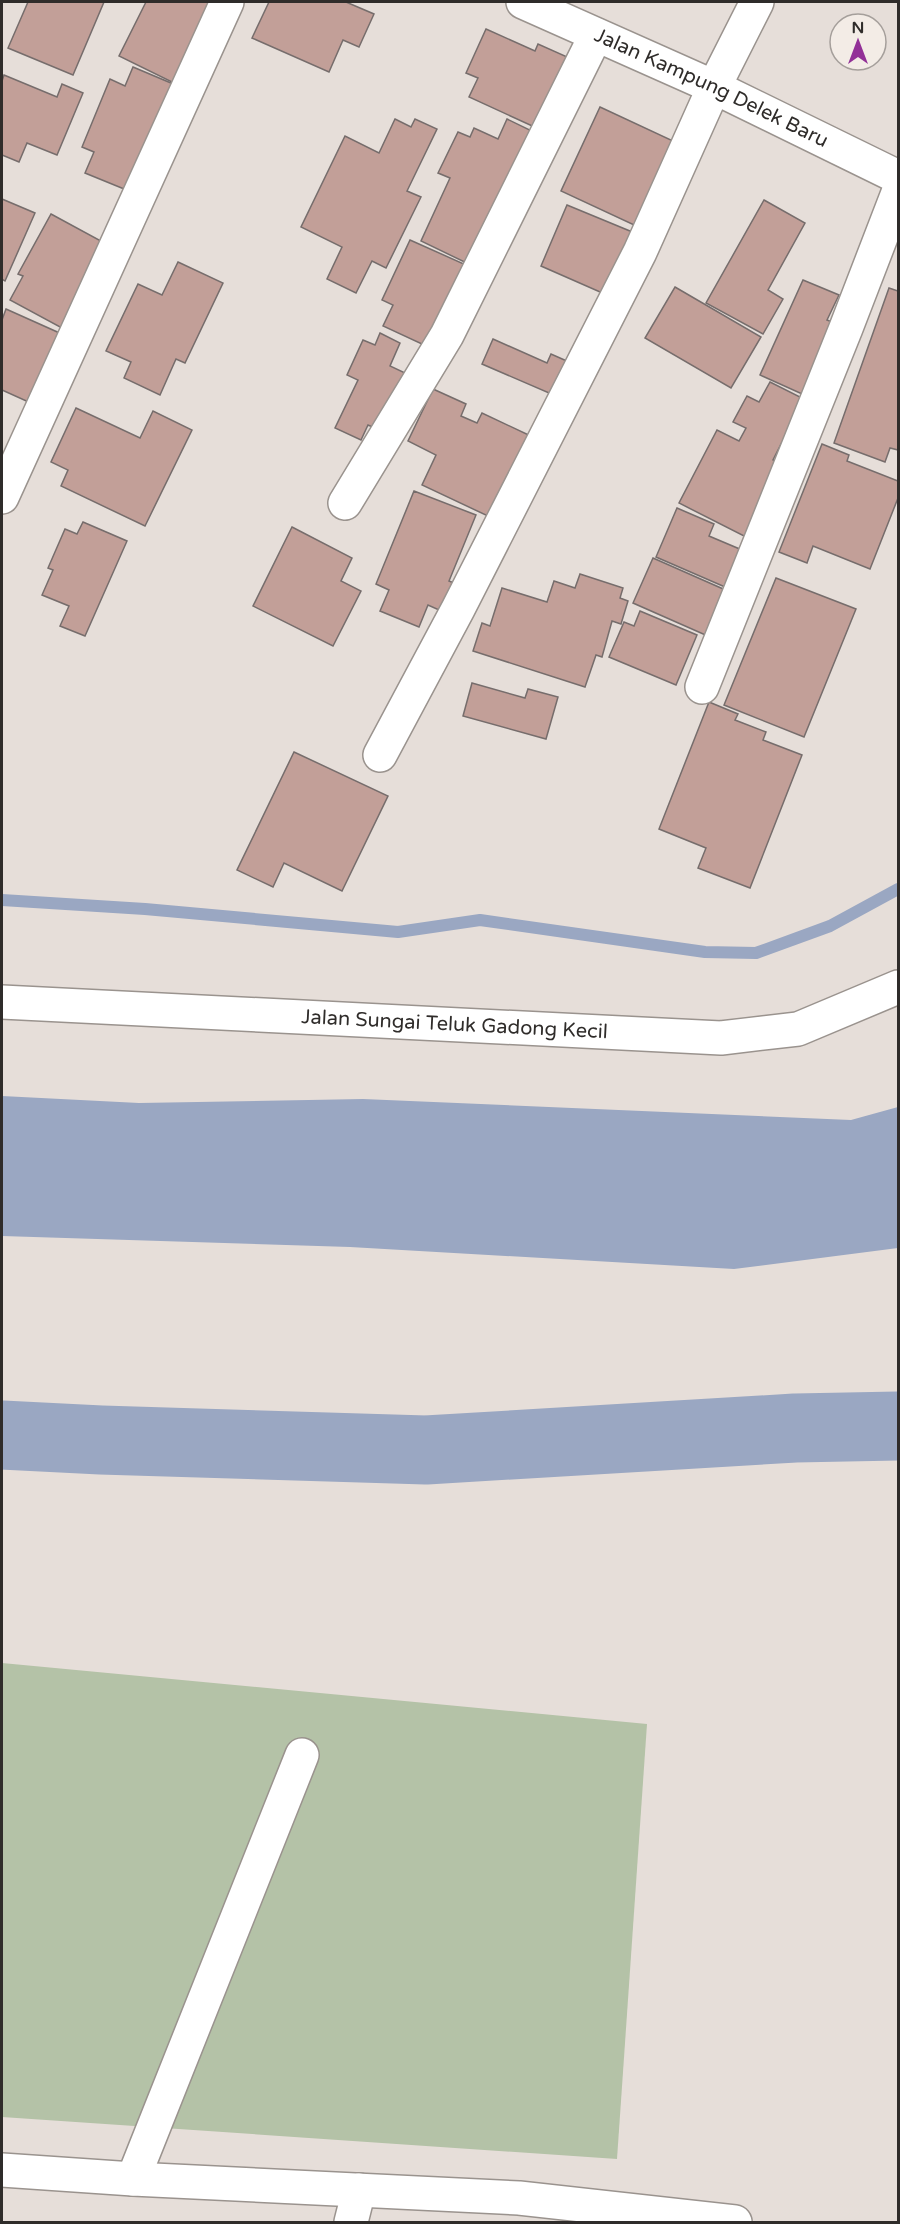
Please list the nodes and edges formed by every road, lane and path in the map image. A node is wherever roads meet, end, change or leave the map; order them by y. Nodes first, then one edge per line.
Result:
1 (227, 2) edge
2 (523, 2) edge
3 (757, 2) edge
4 (596, 35) junction
5 (714, 87) junction
6 (898, 177) edge
7 (898, 193) edge
8 (2, 497) edge
9 (345, 503) dead end
10 (702, 687) dead end
11 (380, 755) dead end
12 (898, 987) edge
13 (2, 1002) edge
14 (302, 1755) dead end
15 (2, 2170) edge
16 (133, 2179) junction
17 (359, 2190) junction
18 (351, 2223) edge
19 (735, 2223) edge

1 - 8 street
2 - 4 street, Jalan Kampung Delek Baru
3 - 5 street
4 - 5 street, Jalan Kampung Delek Baru
4 - 9 street
5 - 6 street, Jalan Kampung Delek Baru
5 - 11 street
7 - 10 street
12 - 13 street, Jalan Sungai Teluk Gadong Kecil
14 - 16 street
15 - 16 street
16 - 17 street
17 - 18 street
17 - 19 street

